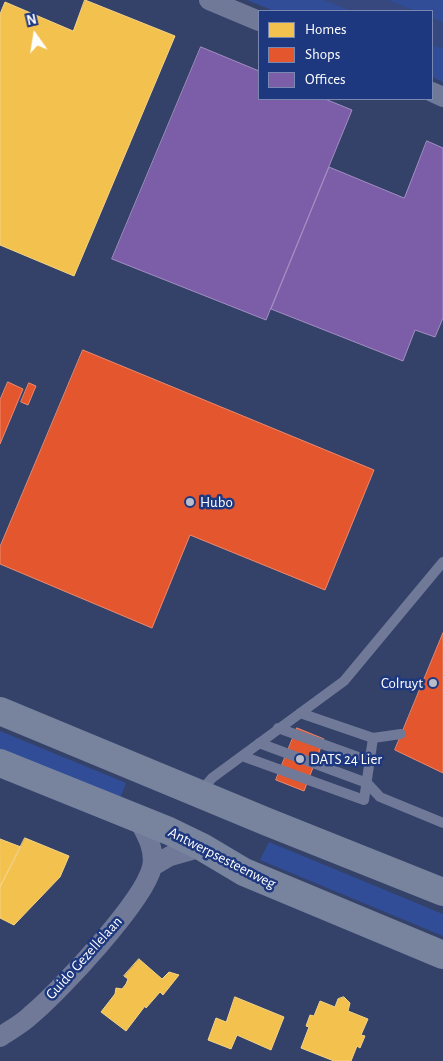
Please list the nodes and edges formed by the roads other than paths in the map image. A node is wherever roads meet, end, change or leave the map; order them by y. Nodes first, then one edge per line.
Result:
1 (209, 0) edge
2 (258, 21) edge
3 (443, 562) edge
4 (0, 711) edge
5 (300, 713) junction
6 (278, 728) junction
7 (401, 734) dead end
8 (373, 738) junction
9 (259, 743) junction
10 (242, 756) junction
11 (369, 761) junction
12 (0, 763) edge
13 (366, 783) junction
14 (200, 793) junction
15 (137, 817) junction
16 (443, 823) edge
17 (202, 847) junction
18 (153, 866) junction
19 (443, 892) edge
20 (443, 954) edge
21 (0, 1037) edge

1 - 2 street
3 - 5 lane
4 - 14 main road
5 - 6 lane
5 - 8 lane
6 - 9 lane
6 - 11 lane
7 - 8 lane
8 - 11 lane
9 - 10 lane
9 - 13 lane
10 - 13 lane
10 - 14 lane
11 - 13 lane
12 - 15 main road, Antwerpsesteenweg
13 - 16 lane
14 - 19 main road
15 - 17 main road, Antwerpsesteenweg
15 - 18 street
17 - 18 street
17 - 20 main road, Antwerpsesteenweg
18 - 21 street, Guido Gezellelaan

